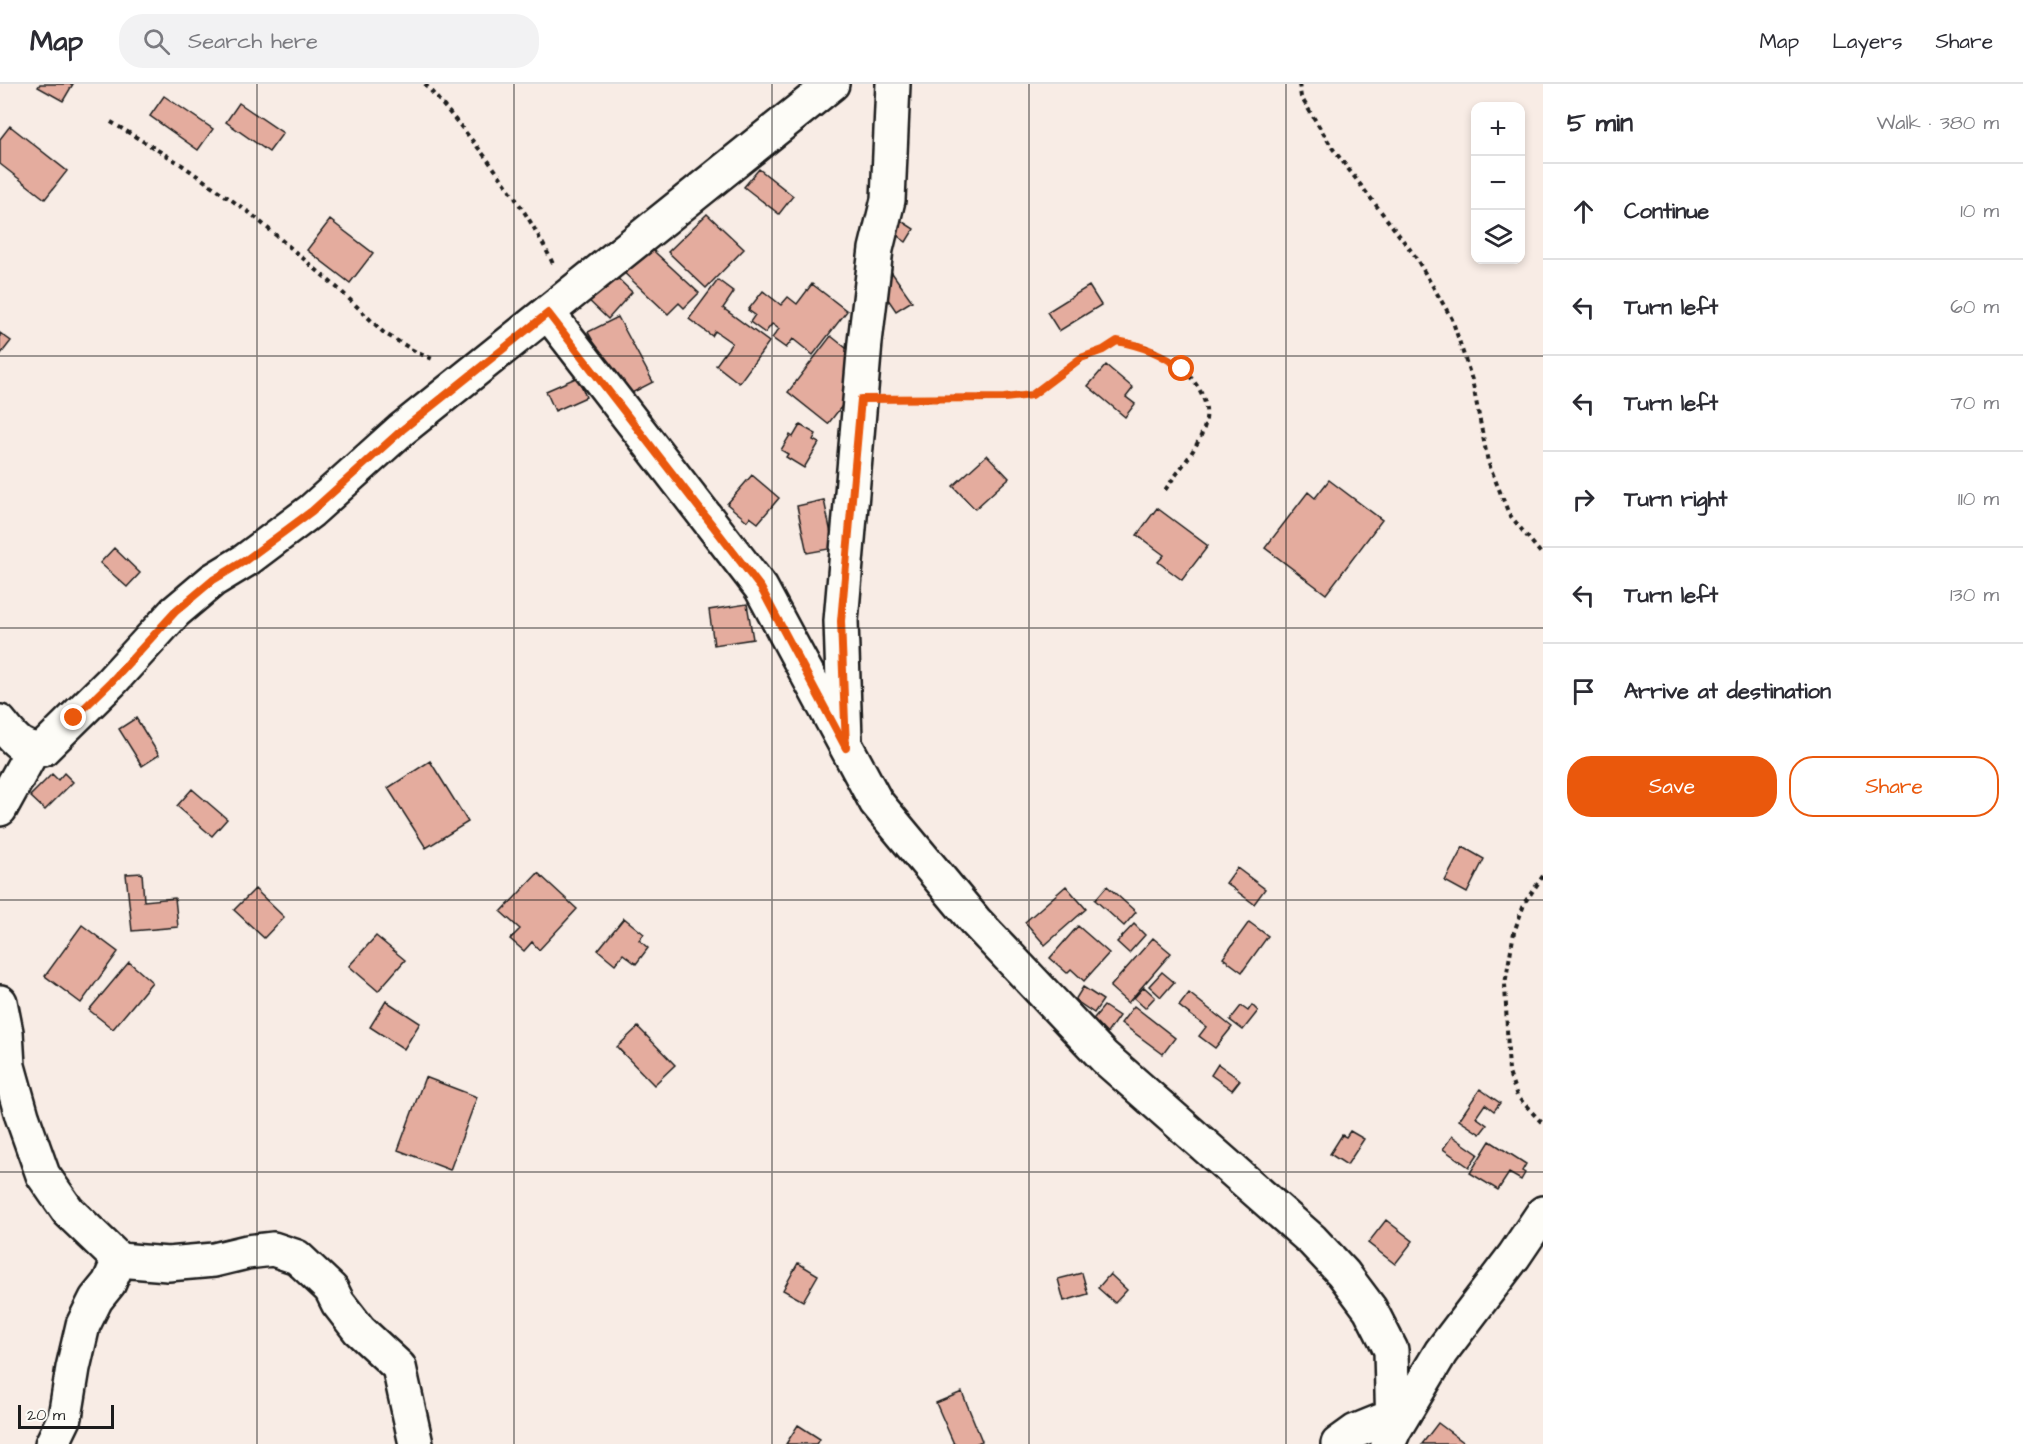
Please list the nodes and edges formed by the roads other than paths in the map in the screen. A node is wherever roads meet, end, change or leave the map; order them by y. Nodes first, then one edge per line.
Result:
1 (831, 84) edge
2 (893, 84) edge
3 (558, 305) junction
4 (0, 722) edge
5 (846, 748) junction
6 (32, 751) junction
7 (0, 809) edge
8 (0, 1002) edge
9 (1543, 1214) edge
10 (1529, 1258) edge
11 (119, 1260) junction
12 (1391, 1431) edge
13 (52, 1444) edge
14 (416, 1444) edge
15 (1338, 1444) edge

1 - 3 street
2 - 5 street
3 - 5 street
3 - 6 street
4 - 6 street
5 - 12 street
6 - 7 street
8 - 11 street
9 - 10 street
10 - 12 street
11 - 13 street
11 - 14 street
12 - 15 street

